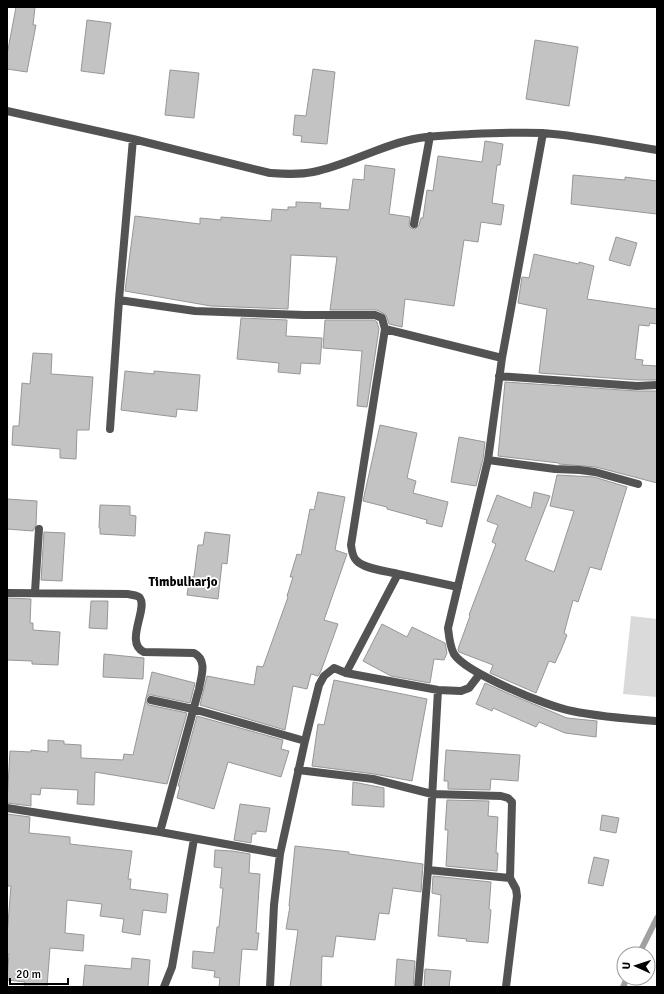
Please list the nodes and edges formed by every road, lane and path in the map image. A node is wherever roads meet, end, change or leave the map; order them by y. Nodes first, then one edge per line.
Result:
1 (7, 111) edge
2 (543, 133) junction
3 (430, 136) junction
4 (133, 139) junction
5 (657, 150) edge
6 (414, 224) dead end
7 (119, 300) junction
8 (385, 329) junction
9 (502, 358) junction
10 (499, 376) junction
11 (657, 385) edge
12 (110, 429) dead end
13 (488, 460) junction
14 (638, 484) dead end
15 (39, 529) dead end
16 (398, 574) junction
17 (458, 587) junction
18 (35, 592) junction
19 (7, 593) edge
20 (346, 673) junction
21 (479, 675) junction
22 (438, 690) junction
23 (151, 700) dead end
24 (193, 709) junction
25 (657, 721) edge
26 (305, 741) junction
27 (298, 770) junction
28 (432, 794) junction
29 (7, 808) edge
30 (160, 832) junction
31 (194, 839) junction
32 (280, 854) junction
33 (428, 870) junction
34 (510, 878) junction
35 (164, 987) edge
36 (270, 987) edge
37 (418, 987) edge
38 (506, 987) edge

1 - 4 street
2 - 3 street
2 - 5 street
2 - 9 street
3 - 4 street
3 - 6 street
4 - 7 street
7 - 8 street
7 - 12 street
8 - 9 street
8 - 16 street
9 - 10 street
10 - 11 street
10 - 13 street
13 - 14 street
13 - 17 street
15 - 18 street
16 - 17 street
16 - 20 street
17 - 21 street
18 - 19 street
18 - 24 street
20 - 22 street
20 - 26 street
21 - 22 street
21 - 25 street
22 - 28 street
23 - 24 street
24 - 26 street
24 - 30 street
26 - 27 street
27 - 28 street
27 - 32 street
28 - 33 street
28 - 34 street
29 - 30 street
30 - 31 street
31 - 32 street
31 - 35 street
32 - 36 street
33 - 34 street
33 - 37 street
34 - 38 street

